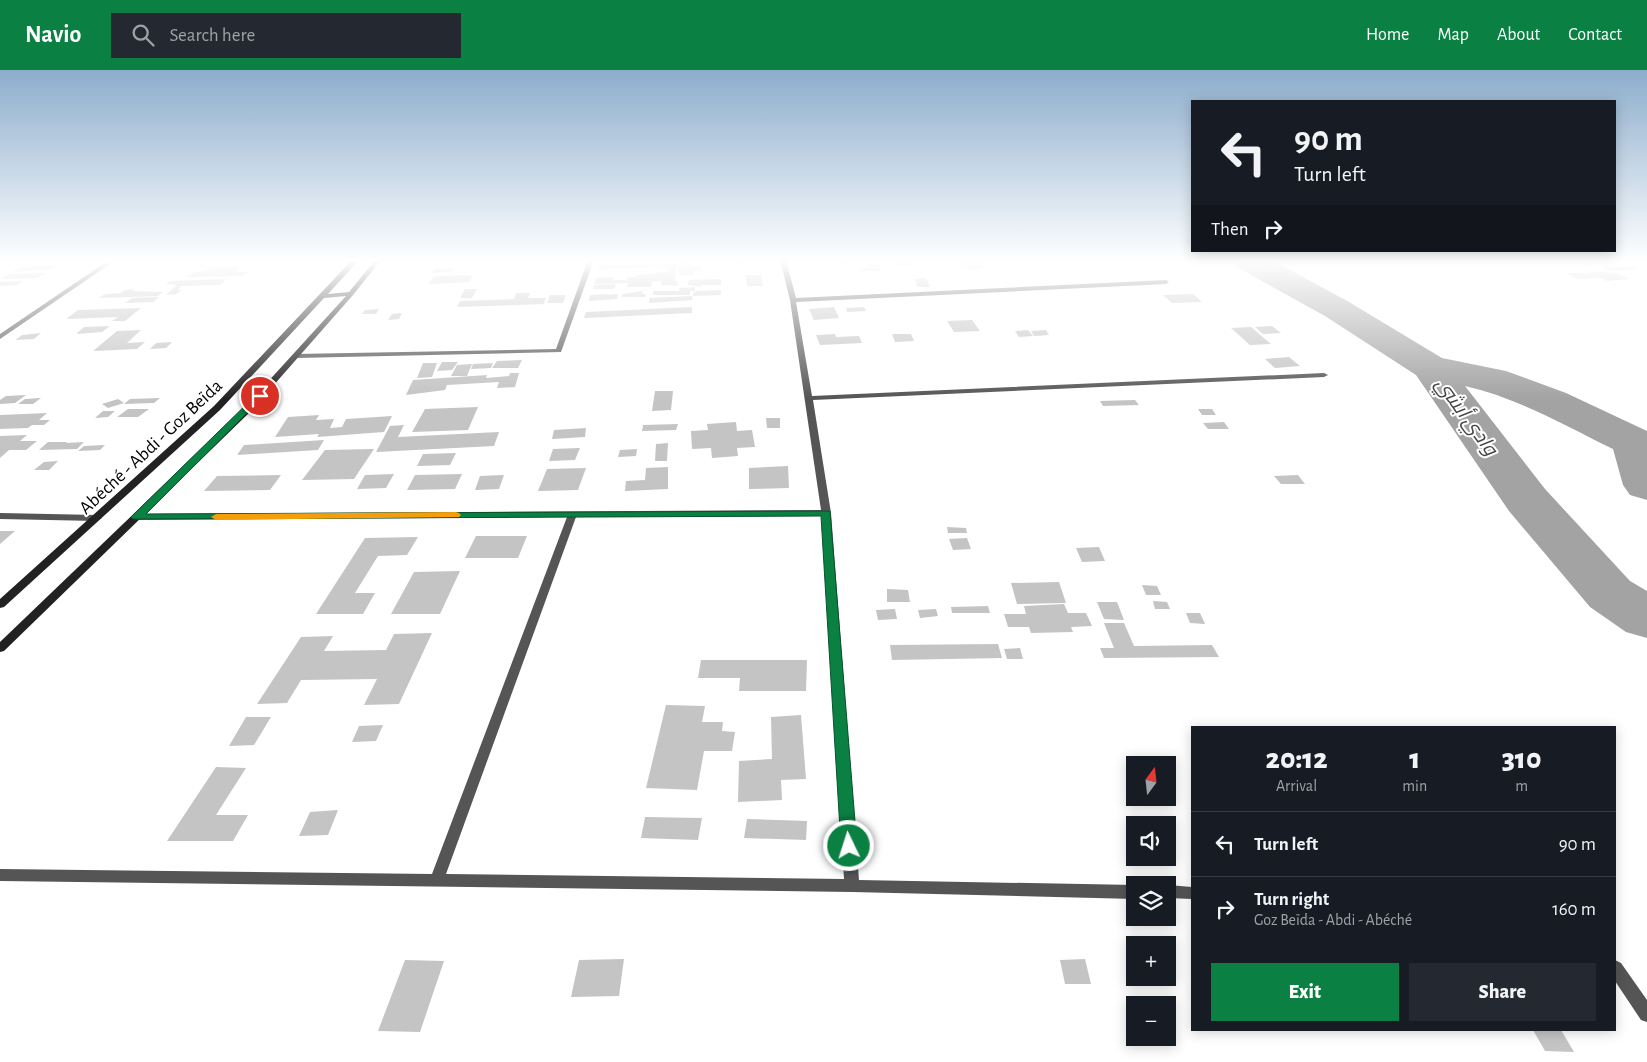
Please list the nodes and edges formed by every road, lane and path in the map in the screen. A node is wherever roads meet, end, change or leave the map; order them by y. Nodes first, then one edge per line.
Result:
1 (45, 306) edge
2 (315, 306) edge
3 (340, 306) edge
4 (575, 306) edge
5 (794, 306) edge
6 (0, 337) edge
7 (296, 356) junction
8 (1324, 375) dead end
9 (809, 398) junction
10 (826, 513) junction
11 (573, 514) junction
12 (0, 516) edge
13 (137, 517) junction
14 (97, 518) junction
15 (0, 605) edge
16 (0, 648) edge
17 (0, 875) edge
18 (437, 880) junction
19 (852, 886) junction
20 (1126, 892) edge
21 (1176, 892) edge
22 (1191, 893) edge
23 (1616, 969) edge
24 (1647, 1014) edge

1 - 6 street
2 - 14 main road, Abéché - Abdi - Goz Beïda
3 - 7 main road
4 - 7 street
5 - 9 street
7 - 13 main road
8 - 9 street
9 - 10 street
10 - 11 street
10 - 19 street
11 - 13 street
11 - 18 street
12 - 14 street
13 - 16 main road
14 - 15 main road, Abéché - Abdi - Goz Beïda
17 - 18 street
18 - 19 street
19 - 20 street
21 - 22 street
23 - 24 street

